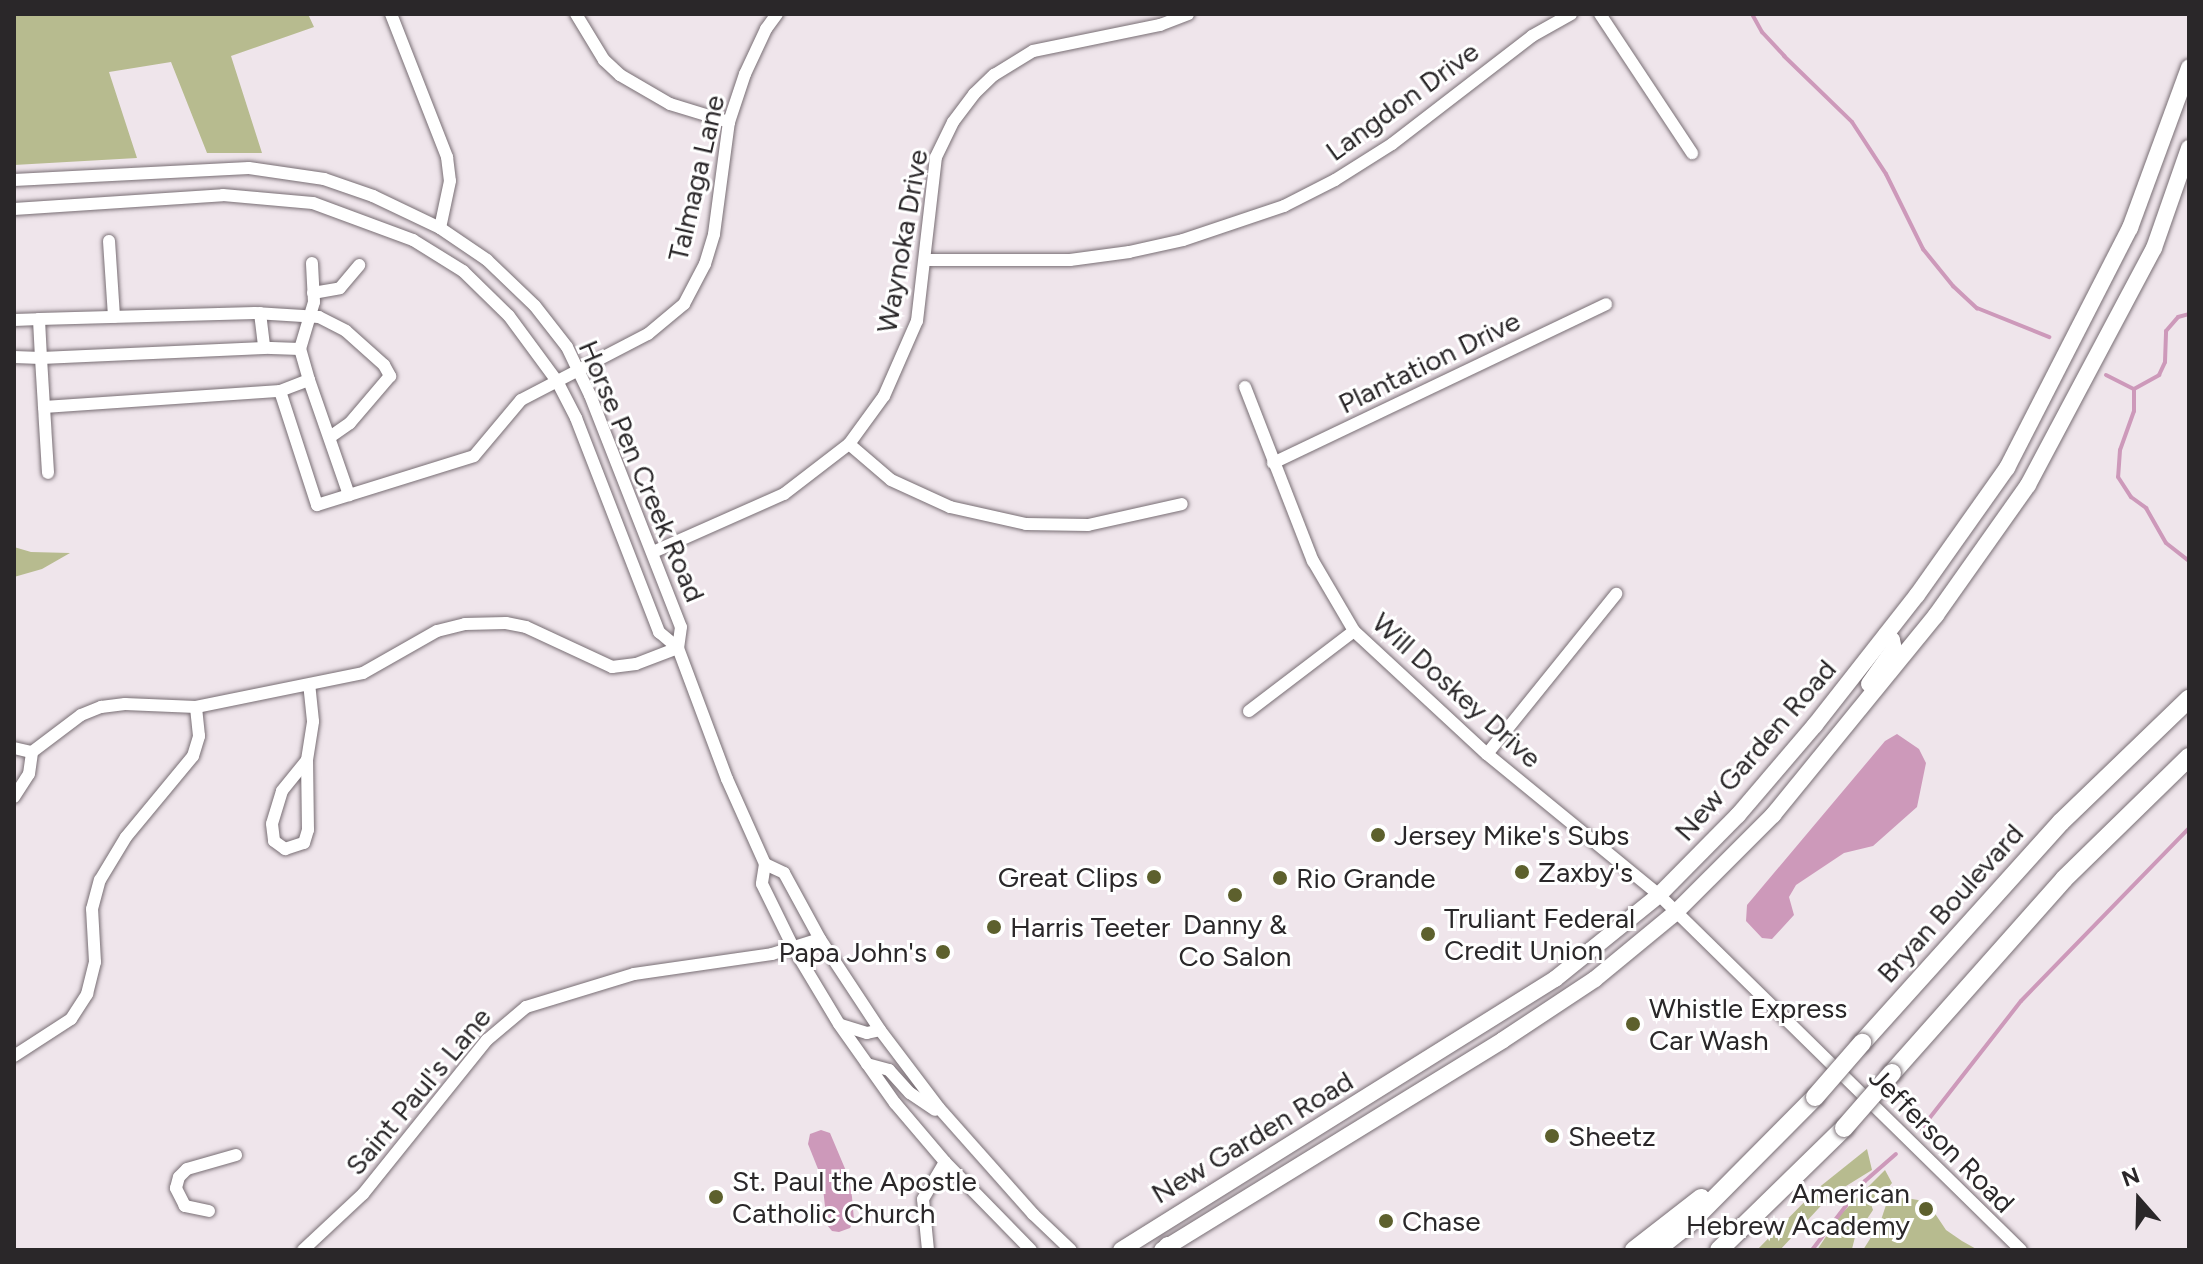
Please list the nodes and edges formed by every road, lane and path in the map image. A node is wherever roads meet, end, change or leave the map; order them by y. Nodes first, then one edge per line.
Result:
1 (391, 14) edge
2 (576, 14) edge
3 (777, 14) edge
4 (1188, 14) edge
5 (1571, 14) edge
6 (1600, 14) edge
7 (2188, 75) edge
8 (729, 122) junction
9 (2189, 148) edge
10 (1692, 153) dead end
11 (2158, 160) junction
12 (14, 180) edge
13 (14, 209) edge
14 (2163, 220) junction
15 (440, 228) junction
16 (109, 241) dead end
17 (926, 260) junction
18 (312, 263) dead end
19 (359, 265) dead end
20 (313, 293) junction
21 (1606, 304) dead end
22 (260, 313) junction
23 (114, 317) junction
24 (39, 319) junction
25 (307, 319) junction
26 (14, 320) edge
27 (264, 348) junction
28 (300, 349) junction
29 (14, 357) edge
30 (41, 358) junction
31 (579, 369) junction
32 (309, 380) junction
33 (557, 381) junction
34 (1245, 387) dead end
35 (280, 391) junction
36 (44, 407) junction
37 (330, 437) junction
38 (849, 444) junction
39 (1273, 463) junction
40 (48, 473) dead end
41 (349, 495) junction
42 (1182, 504) dead end
43 (653, 552) junction
44 (1616, 594) dead end
45 (1354, 631) junction
46 (1886, 635) junction
47 (678, 648) junction
48 (309, 685) junction
49 (2189, 699) edge
50 (196, 707) junction
51 (1249, 711) dead end
52 (1857, 716) junction
53 (14, 748) edge
54 (32, 752) junction
55 (1487, 754) junction
56 (2189, 757) edge
57 (307, 760) junction
58 (14, 797) edge
59 (765, 864) junction
60 (1659, 895) junction
61 (1675, 913) junction
62 (820, 939) junction
63 (794, 949) junction
64 (839, 1024) junction
65 (880, 1030) junction
66 (14, 1056) edge
67 (867, 1064) junction
68 (947, 1118) junction
69 (1763, 1150) junction
70 (236, 1155) dead end
71 (945, 1162) junction
72 (209, 1211) dead end
73 (1165, 1249) edge
74 (303, 1250) edge
75 (928, 1250) edge
76 (1031, 1250) edge
77 (1071, 1250) edge
78 (1121, 1250) edge
79 (1634, 1250) edge
80 (1656, 1250) edge
81 (1719, 1250) edge
82 (2021, 1250) edge

1 - 15 street
2 - 8 street
3 - 8 street, Talmaga Lane
4 - 17 street, Waynoka Drive
5 - 17 street, Langdon Drive
6 - 10 street
7 - 11 main road, New Garden Road
8 - 31 street, Talmaga Lane
9 - 14 main road, New Garden Road
11 - 14 main road
11 - 46 main road, New Garden Road
12 - 15 street, Horse Pen Creek Road
13 - 33 street, Horse Pen Creek Road
14 - 52 main road, New Garden Road
15 - 31 street, Horse Pen Creek Road
16 - 23 street
17 - 38 street, Waynoka Drive
18 - 20 street
19 - 20 street
20 - 25 street
21 - 39 street, Plantation Drive
22 - 23 street
22 - 25 street
22 - 27 street
23 - 24 street
24 - 26 street
24 - 30 street
25 - 28 street
25 - 37 street
27 - 28 street
27 - 30 street
28 - 32 street
29 - 30 street
30 - 36 street
31 - 33 street, Talmaga Lane
31 - 43 street, Horse Pen Creek Road
32 - 35 street
32 - 37 street
33 - 41 street, Talmaga Lane
33 - 47 street, Horse Pen Creek Road
34 - 39 street, Will Doskey Drive
35 - 36 street
35 - 41 street, Talmaga Lane
36 - 40 street
37 - 41 street
38 - 42 street
38 - 43 street, Waynoka Drive
39 - 45 street, Will Doskey Drive
43 - 47 street, Horse Pen Creek Road
44 - 55 street
45 - 51 street
45 - 55 street, Will Doskey Drive
46 - 52 main road
46 - 60 main road, New Garden Road
47 - 48 street
47 - 59 street, Horse Pen Creek Road
48 - 50 street
48 - 57 street
49 - 69 highway, Bryan Boulevard, bridge
50 - 54 street
50 - 66 street
52 - 61 main road, New Garden Road
53 - 54 street
54 - 58 street
55 - 60 street, Will Doskey Drive
56 - 81 highway, bridge
57 - 57 street
59 - 62 street, Horse Pen Creek Road
59 - 63 street, Horse Pen Creek Road
60 - 61 street, Jefferson Road
60 - 78 main road, New Garden Road
61 - 73 main road, New Garden Road
61 - 82 street, Jefferson Road
62 - 63 street, Saint Paul's Lane
62 - 65 street, Horse Pen Creek Road
63 - 64 street, Horse Pen Creek Road
63 - 74 street, Saint Paul's Lane
64 - 65 street
64 - 67 street, Horse Pen Creek Road
65 - 68 street, Horse Pen Creek Road
67 - 68 street
67 - 71 street, Horse Pen Creek Road
68 - 77 street, Horse Pen Creek Road
69 - 79 highway
69 - 80 highway, Bryan Boulevard
70 - 72 street
71 - 75 street
71 - 76 street, Horse Pen Creek Road

